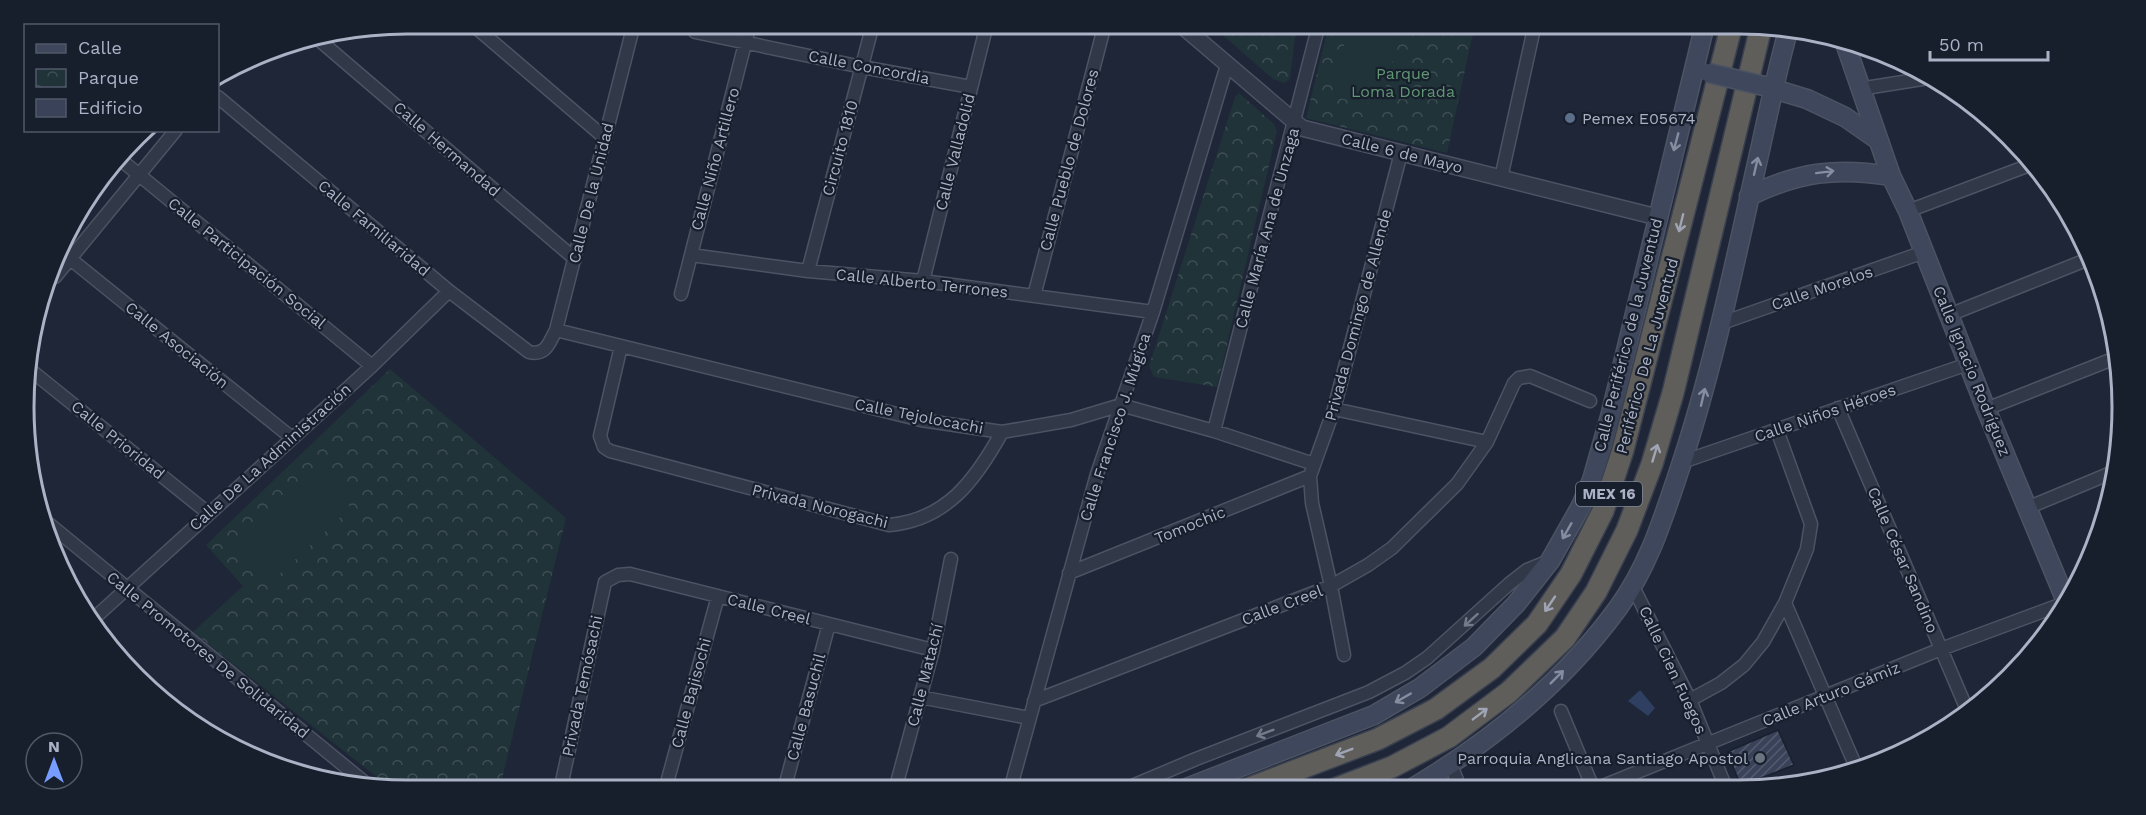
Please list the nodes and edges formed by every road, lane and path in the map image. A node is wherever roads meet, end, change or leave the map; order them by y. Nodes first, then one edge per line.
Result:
1 (484, 34) edge
2 (631, 34) edge
3 (705, 34) edge
4 (748, 34) edge
5 (870, 34) edge
6 (984, 34) edge
7 (1102, 34) edge
8 (1201, 34) edge
9 (1316, 34) edge
10 (1533, 34) edge
11 (1704, 34) edge
12 (1729, 34) edge
13 (1759, 35) edge
14 (1786, 38) edge
15 (746, 42) junction
16 (324, 44) edge
17 (1847, 51) edge
18 (1227, 65) junction
19 (862, 67) junction
20 (1702, 71) junction
21 (1917, 80) edge
22 (971, 87) junction
23 (1769, 88) junction
24 (1859, 89) junction
25 (219, 98) edge
26 (1294, 122) junction
27 (174, 132) edge
28 (605, 138) junction
29 (1878, 140) junction
30 (1401, 153) junction
31 (126, 164) edge
32 (2023, 167) edge
33 (139, 175) junction
34 (1891, 176) junction
35 (1501, 178) junction
36 (1749, 196) junction
37 (1908, 211) junction
38 (1657, 217) junction
39 (1924, 252) junction
40 (68, 254) edge
41 (690, 255) junction
42 (67, 257) edge
43 (575, 259) junction
44 (2082, 263) edge
45 (808, 271) junction
46 (922, 281) junction
47 (449, 291) junction
48 (681, 294) dead end
49 (1034, 296) junction
50 (1153, 312) junction
51 (1949, 315) junction
52 (1719, 324) junction
53 (556, 330) junction
54 (621, 346) junction
55 (535, 353) joint
56 (2108, 361) edge
57 (1968, 364) junction
58 (372, 366) junction
59 (36, 374) edge
60 (1590, 401) dead end
61 (1121, 405) junction
62 (1838, 408) junction
63 (1986, 409) junction
64 (1334, 410) junction
65 (1777, 429) junction
66 (1214, 431) junction
67 (1002, 432) junction
68 (292, 438) junction
69 (1487, 442) junction
70 (1682, 462) junction
71 (1312, 470) junction
72 (2105, 476) edge
73 (2027, 508) junction
74 (208, 513) junction
75 (55, 529) edge
76 (951, 559) dead end
77 (1550, 561) junction
78 (1069, 573) junction
79 (605, 582) joint
80 (1632, 585) junction
81 (1331, 586) junction
82 (126, 588) junction
83 (2062, 593) edge
84 (718, 596) junction
85 (1785, 603) junction
86 (2054, 607) edge
87 (97, 615) edge
88 (829, 624) junction
89 (933, 650) junction
90 (1941, 650) junction
91 (1344, 655) dead end
92 (1427, 658) junction
93 (1439, 674) junction
94 (1824, 696) junction
95 (920, 697) junction
96 (1690, 700) junction
97 (1034, 701) junction
98 (1965, 704) edge
99 (1561, 711) dead end
100 (1029, 718) junction
101 (1708, 744) junction
102 (1854, 762) edge
103 (1450, 765) junction
104 (358, 777) edge
105 (562, 780) edge
106 (668, 780) edge
107 (787, 780) edge
108 (898, 780) edge
109 (1013, 780) edge
110 (1146, 780) edge
111 (1207, 780) edge
112 (1271, 780) edge
113 (1358, 780) edge
114 (1426, 780) edge
115 (1457, 780) edge
116 (1590, 780) edge
117 (1618, 780) edge
118 (1723, 780) edge

1 - 28 street
2 - 28 street, Calle De la Unidad
3 - 15 street, Calle Concordia
4 - 15 street, Calle Niño Artillero
5 - 19 street, Circuito 1810
6 - 22 street, Calle Valladolid
7 - 49 street, Calle Pueblo de Dolores
8 - 18 street, Calle 6 de Mayo
9 - 26 street, Calle María Ana de Unzaga
10 - 35 street
11 - 20 main road, Calle Periférico de la Juventud
12 -> 112 highway, Periférico De La Juventud / MEX 16
113 -> 13 highway, Periférico De La Juventud / MEX 16
14 - 23 main road
15 - 19 street, Calle Concordia
15 - 41 street, Calle Niño Artillero
16 - 43 street, Calle Hermandad
17 - 24 main road, Calle Ignacio Rodríguez
18 - 26 street, Calle 6 de Mayo
18 - 50 street, Calle Francisco J. Múgica
19 - 22 street, Calle Concordia
19 - 45 street, Circuito 1810
20 - 23 main road, bridge
20 -> 38 main road, Calle Periférico de la Juventud
21 - 24 street
22 - 46 street, Calle Valladolid
23 - 29 main road
36 -> 23 main road
24 - 29 main road, Calle Ignacio Rodríguez
25 - 47 street, Calle Familiaridad
26 - 30 street, Calle 6 de Mayo
26 - 66 street, Calle María Ana de Unzaga
27 - 33 street
28 - 43 street, Calle De la Unidad
29 - 34 main road, Calle Ignacio Rodríguez
30 - 35 street, Calle 6 de Mayo
30 - 64 street, Privada Domingo de Allende
31 - 33 street, Calle Participación Social
32 - 37 street
33 - 40 street
33 - 58 street, Calle Participación Social
36 -> 34 main road
34 - 37 main road, Calle Ignacio Rodríguez
35 - 38 street, Calle 6 de Mayo
36 - 52 main road
37 - 39 main road, Calle Ignacio Rodríguez
38 -> 77 main road, Calle Periférico de la Juventud
39 - 51 main road, Calle Ignacio Rodríguez
39 - 52 street, Calle Morelos
41 - 45 street, Calle Alberto Terrones
41 - 48 street, Calle Niño Artillero
42 - 68 street, Calle Asociación
43 - 53 street, Calle De la Unidad
44 - 51 street
45 - 46 street, Calle Alberto Terrones
46 - 49 street, Calle Alberto Terrones
47 - 55 street, Calle Familiaridad
47 - 58 street, Calle De La Administración
49 - 50 street, Calle Alberto Terrones
50 - 61 street, Calle Francisco J. Múgica
51 - 57 main road, Calle Ignacio Rodríguez
70 -> 52 main road
53 - 54 street, Calle Tejolocachi
53 - 55 street, Calle De la Unidad
54 - 67 street, Calle Tejolocachi
54 - 67 street, Privada Norogachi
56 - 63 street
57 - 62 street, Calle Niños Héroes
57 - 63 main road, Calle Ignacio Rodríguez
58 - 68 street, Calle De La Administración
59 - 74 street, Calle Prioridad
60 - 69 street, Calle Creel
61 - 66 street
61 - 67 street, Calle Tejolocachi
61 - 78 street, Calle Francisco J. Múgica
62 - 65 street, Calle Niños Héroes
62 - 90 street, Calle César Sandino
63 - 73 main road, Calle Ignacio Rodríguez
64 - 69 street
64 - 71 street, Privada Domingo de Allende
65 - 70 street, Calle Niños Héroes
65 - 85 street
66 - 71 street
68 - 74 street, Calle De La Administración
69 - 81 street, Calle Creel
70 - 80 main road
71 - 78 street, Tomochic
71 - 81 street
72 - 73 street
73 - 83 main road, Calle Ignacio Rodríguez
74 - 82 street, Calle De La Administración
75 - 82 street, Calle Promotores De Solidaridad
76 - 89 street, Calle Matachí
77 -> 92 street
77 - 93 main road, Calle Periférico de la Juventud
78 - 97 street, Calle Francisco J. Múgica
79 - 84 street, Calle Creel
79 - 105 street, Privada Temósachi
80 - 96 street, Calle Cien Fuegos
103 -> 80 main road
81 - 91 street
81 - 97 street, Calle Creel
82 - 87 street, Calle De La Administración
82 - 104 street, Calle Promotores De Solidaridad
84 - 88 street, Calle Creel
84 - 106 street, Calle Bajisochi
85 - 94 street
85 - 96 street
86 - 90 street, Calle Arturo Gámiz
88 - 89 street, Calle Creel
88 - 107 street, Calle Basuchil
89 - 95 street, Calle Matachí
90 - 94 street, Calle Arturo Gámiz
90 - 98 street, Calle César Sandino
92 - 93 street
92 -> 110 street
93 -> 111 main road, Calle Periférico de la Juventud
94 - 101 street, Calle Arturo Gámiz
94 - 102 street
95 - 100 street
95 - 108 street, Calle Matachí
96 - 101 street, Calle Cien Fuegos
97 - 100 street, Calle Francisco J. Múgica
99 - 116 street
100 - 109 street, Calle Francisco J. Múgica
101 - 117 street, Calle Arturo Gámiz
101 - 118 street, Calle Cien Fuegos
103 - 114 main road
103 - 115 street

